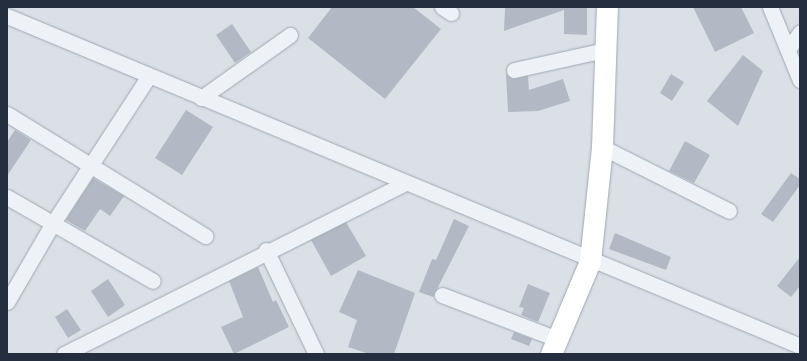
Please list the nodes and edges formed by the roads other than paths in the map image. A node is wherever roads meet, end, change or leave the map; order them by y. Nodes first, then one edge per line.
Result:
1 (607, 7) edge
2 (770, 7) edge
3 (7, 16) edge
4 (800, 32) edge
5 (290, 35) dead end
6 (789, 48) junction
7 (605, 50) junction
8 (514, 70) dead end
9 (149, 76) junction
10 (800, 80) edge
11 (201, 98) junction
12 (7, 114) edge
13 (602, 147) junction
14 (92, 165) junction
15 (405, 184) junction
16 (7, 197) edge
17 (729, 211) dead end
18 (53, 224) junction
19 (205, 236) dead end
20 (266, 250) junction
21 (590, 261) junction
22 (153, 281) dead end
23 (11, 285) edge
24 (442, 295) dead end
25 (7, 302) edge
26 (800, 346) edge
27 (554, 347) edge
28 (64, 354) edge
29 (316, 354) edge

1 - 7 street
2 - 6 street
3 - 9 street
4 - 6 street
5 - 11 street
6 - 10 street
7 - 8 street
7 - 13 street
9 - 11 street
9 - 14 street
11 - 15 street
12 - 14 street
13 - 17 street
13 - 21 street
14 - 18 street
14 - 19 street
15 - 20 street
15 - 21 street
16 - 18 street
18 - 22 street
18 - 23 street
20 - 28 street
20 - 29 street
21 - 26 street
21 - 27 street
23 - 25 street
24 - 27 street

